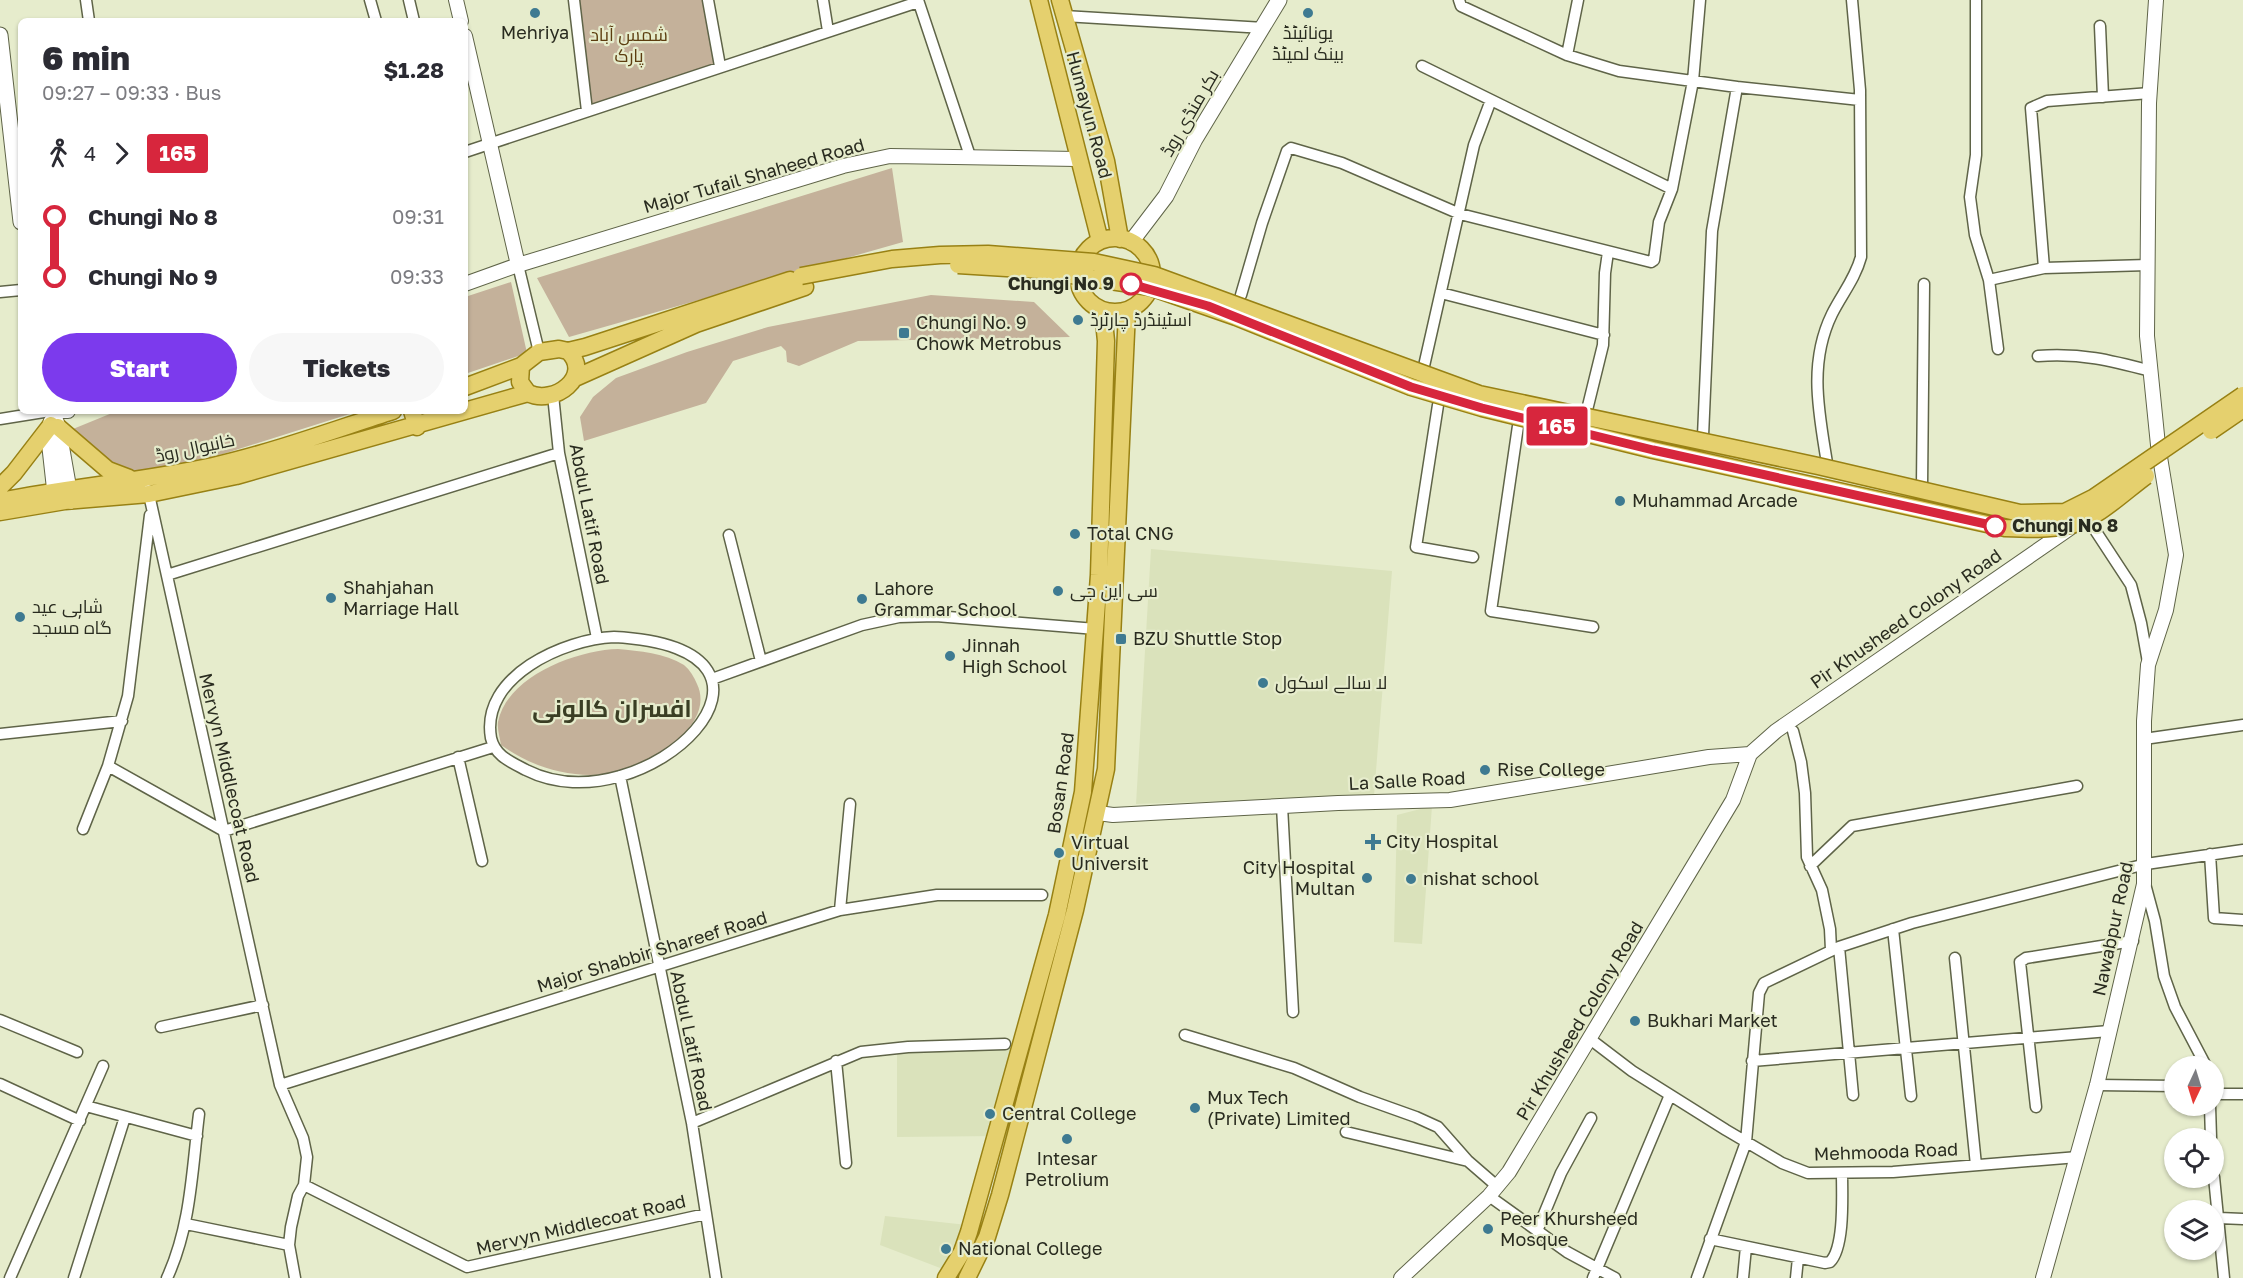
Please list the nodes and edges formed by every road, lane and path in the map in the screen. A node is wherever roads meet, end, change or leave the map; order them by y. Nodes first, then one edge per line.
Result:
1 (86, 0) edge
2 (370, 0) edge
3 (409, 0) edge
4 (456, 0) edge
5 (574, 0) edge
6 (708, 0) edge
7 (823, 0) edge
8 (1030, 0) edge
9 (1038, 0) edge
10 (1279, 0) edge
11 (1459, 0) edge
12 (1578, 0) edge
13 (1700, 0) edge
14 (1852, 0) edge
15 (1976, 0) edge
16 (2156, 0) edge
17 (918, 1) edge
18 (1062, 8) edge
19 (89, 18) edge
20 (374, 18) edge
21 (413, 18) edge
22 (460, 18) edge
23 (2100, 26) dead end
24 (1264, 28) junction
25 (828, 31) junction
26 (0, 35) edge
27 (468, 49) edge
28 (1567, 55) junction
29 (720, 66) junction
30 (1422, 66) dead end
31 (1693, 81) junction
32 (1737, 87) junction
33 (2150, 93) junction
34 (2103, 97) junction
35 (1491, 100) junction
36 (1860, 100) junction
37 (587, 111) junction
38 (490, 143) junction
39 (468, 151) edge
40 (970, 156) junction
41 (1077, 159) junction
42 (1672, 189) junction
43 (18, 195) edge
44 (1460, 214) junction
45 (1126, 240) junction
46 (1100, 241) junction
47 (1608, 252) junction
48 (518, 265) junction
49 (2148, 265) junction
50 (2044, 268) junction
51 (1989, 280) junction
52 (803, 282) junction
53 (468, 283) edge
54 (1924, 284) dead end
55 (18, 290) edge
56 (0, 292) edge
57 (1441, 293) junction
58 (1241, 296) dead end
59 (1104, 311) junction
60 (1127, 311) junction
61 (1604, 335) junction
62 (1998, 349) dead end
63 (567, 351) junction
64 (538, 352) junction
65 (2038, 356) dead end
66 (521, 366) junction
67 (1424, 366) dead end
68 (2151, 371) junction
69 (575, 378) junction
70 (468, 386) edge
71 (528, 393) junction
72 (553, 395) junction
73 (2243, 395) edge
74 (1438, 405) dead end
75 (468, 407) edge
76 (2243, 409) edge
77 (1587, 410) dead end
78 (384, 414) edge
79 (437, 414) edge
80 (53, 417) edge
81 (0, 419) edge
82 (415, 419) edge
83 (1518, 426) dead end
84 (1703, 436) dead end
85 (560, 453) junction
86 (1827, 463) dead end
87 (1922, 486) dead end
88 (0, 487) edge
89 (145, 489) junction
90 (62, 495) junction
91 (0, 501) edge
92 (0, 512) edge
93 (2089, 521) junction
94 (729, 535) dead end
95 (1473, 557) dead end
96 (167, 575) junction
97 (1593, 627) dead end
98 (1096, 629) junction
99 (597, 638) junction
100 (761, 661) junction
101 (2148, 665) junction
102 (712, 679) junction
103 (122, 721) junction
104 (2243, 725) edge
105 (1793, 731) dead end
106 (0, 734) edge
107 (2144, 739) junction
108 (493, 747) junction
109 (1750, 754) junction
110 (458, 758) junction
111 (108, 766) junction
112 (620, 776) junction
113 (2077, 786) dead end
114 (850, 804) dead end
115 (1282, 806) junction
116 (1098, 813) junction
117 (83, 829) dead end
118 (224, 831) junction
119 (2243, 850) edge
120 (2210, 854) junction
121 (482, 861) dead end
122 (2146, 864) junction
123 (1810, 866) junction
124 (2144, 884) junction
125 (1042, 895) dead end
126 (840, 910) junction
127 (2243, 920) edge
128 (1893, 929) junction
129 (2133, 940) junction
130 (1835, 949) junction
131 (1955, 958) dead end
132 (659, 968) junction
133 (263, 1005) junction
134 (1293, 1012) dead end
135 (0, 1020) edge
136 (161, 1027) dead end
137 (2109, 1031) junction
138 (1185, 1035) dead end
139 (2028, 1038) junction
140 (1590, 1039) junction
141 (1964, 1043) junction
142 (1005, 1044) dead end
143 (1906, 1048) junction
144 (76, 1052) dead end
145 (1849, 1053) junction
146 (2201, 1056) edge
147 (836, 1061) junction
148 (1752, 1061) junction
149 (103, 1066) dead end
150 (0, 1084) edge
151 (280, 1085) junction
152 (2097, 1085) junction
153 (2164, 1086) edge
154 (2224, 1094) edge
155 (2243, 1094) edge
156 (1670, 1095) junction
157 (1852, 1095) dead end
158 (1911, 1096) dead end
159 (86, 1106) junction
160 (2036, 1107) dead end
161 (200, 1114) dead end
162 (125, 1117) junction
163 (1591, 1118) dead end
164 (80, 1120) junction
165 (692, 1123) junction
166 (1346, 1132) dead end
167 (197, 1136) junction
168 (1746, 1142) junction
169 (2078, 1157) junction
170 (1468, 1161) junction
171 (846, 1163) dead end
172 (1976, 1165) junction
173 (1842, 1173) junction
174 (304, 1185) junction
175 (1494, 1191) junction
176 (706, 1214) junction
177 (2224, 1218) edge
178 (2243, 1219) edge
179 (186, 1224) junction
180 (1537, 1231) junction
181 (1710, 1239) junction
182 (290, 1245) junction
183 (1746, 1246) junction
184 (1798, 1258) junction
185 (2222, 1260) edge
186 (1595, 1274) edge
187 (1409, 1276) edge
188 (10, 1278) edge
189 (74, 1278) edge
190 (167, 1278) edge
191 (295, 1278) edge
192 (716, 1278) edge
193 (946, 1278) edge
194 (967, 1278) edge
195 (1615, 1278) edge
196 (1697, 1278) edge
197 (1743, 1278) edge
198 (1796, 1278) edge
199 (2043, 1278) edge
200 (2224, 1278) edge

1 - 19 street
2 - 20 street
3 - 21 street
4 - 22 street
5 - 37 street
6 - 29 street
7 - 25 street
8 - 41 main road
9 - 41 main road, Humayun Road
10 - 24 main road, بکر منڈی روڈ
11 - 28 street
12 - 28 street
13 - 31 street
14 - 36 street
15 - 51 street
16 - 33 street, Nawabpur Road
17 - 25 street
17 - 40 street
18 - 24 street
18 - 45 main road, Humayun Road
23 - 34 street
24 - 45 main road, بکر منڈی روڈ
25 - 29 street
26 - 43 main road
27 - 38 street
28 - 31 street
29 - 37 street
30 - 35 street
31 - 32 street
31 - 42 street
32 - 36 street
32 - 84 street
33 - 34 street
33 - 49 street, Nawabpur Road
34 - 50 street
35 - 42 street
35 - 44 street
36 - 86 street
37 - 38 street
38 - 39 street
38 - 48 street
40 - 41 street, Major Tufail Shaheed Road
40 - 48 street, Major Tufail Shaheed Road
41 - 46 main road, Humayun Road
42 - 47 street
44 - 47 street
44 - 57 street
44 - 58 street
45 - 46 main road
45 - 60 main road
46 - 59 main road
47 - 61 street
48 - 53 street, Major Tufail Shaheed Road
48 - 64 street
49 - 50 street
49 - 68 street, Nawabpur Road
50 - 51 street
51 - 62 street
52 - 63 main road
52 - 69 main road
52 - 73 main road, bridge
52 - 93 main road, bridge
54 - 87 street
55 - 56 street
57 - 61 street
57 - 67 street
59 - 60 main road
59 - 98 main road, Bosan Road
60 - 116 main road
61 - 77 street
63 - 64 main road
63 - 69 main road
64 - 66 main road
65 - 68 street
66 - 70 main road
66 - 71 main road
68 - 101 street, Nawabpur Road
69 - 72 main road
71 - 72 main road
71 - 75 main road
72 - 85 street, Abdul Latif Road
74 - 95 street
76 - 93 main road, bridge
78 - 89 main road, خانیوال روڈ
79 - 82 main road
80 - 81 street
80 - 88 main road
80 - 89 main road
80 - 90 main road
82 - 89 main road
83 - 97 street
85 - 96 street
85 - 99 street, Abdul Latif Road
89 - 90 main road, خانیوال روڈ
89 - 96 street, Mervyn Middlecoat Road
89 - 103 street
90 - 91 main road, خانیوال روڈ
90 - 92 main road
93 - 101 street
93 - 109 street, Pir Khusheed Colony Road, bridge
94 - 100 street
96 - 118 street, Mervyn Middlecoat Road
98 - 100 street
98 - 193 main road, Bosan Road
99 - 102 street
99 - 108 street
100 - 102 street
101 - 107 street, Nawabpur Road
102 - 112 street
103 - 106 street
103 - 111 street
104 - 107 street
105 - 123 street
107 - 122 street, Nawabpur Road
108 - 110 street
108 - 112 street
109 - 115 street, La Salle Road
109 - 140 street, Pir Khusheed Colony Road
110 - 118 street
110 - 121 street
111 - 117 street
111 - 118 street
112 - 132 street, Abdul Latif Road
113 - 123 street
114 - 126 street
115 - 116 street, La Salle Road
115 - 134 street
116 - 194 main road
118 - 133 street, Mervyn Middlecoat Road
119 - 120 street
120 - 122 street
120 - 127 street
122 - 124 street, Nawabpur Road
122 - 128 street
123 - 130 street
124 - 129 street, Nawabpur Road
124 - 146 street
125 - 126 street, Major Shabbir Shareef Road
126 - 132 street, Major Shabbir Shareef Road
128 - 130 street
128 - 143 street
129 - 137 street, Nawabpur Road
129 - 139 street
130 - 145 street
130 - 148 street
131 - 141 street
132 - 151 street, Major Shabbir Shareef Road
132 - 165 street, Abdul Latif Road
133 - 136 street
133 - 151 street, Mervyn Middlecoat Road
135 - 144 street
137 - 139 street
137 - 152 street, Nawabpur Road
138 - 170 street
139 - 141 street
139 - 160 street
140 - 156 street, Mehmooda Road
140 - 175 street, Pir Khusheed Colony Road
141 - 143 street
141 - 172 street
142 - 147 street
143 - 145 street
143 - 158 street
145 - 148 street
145 - 157 street
147 - 165 street
147 - 171 street
148 - 168 street
149 - 159 street
150 - 164 street
151 - 174 street, Mervyn Middlecoat Road
152 - 153 street
152 - 169 street, Nawabpur Road
154 - 155 street
156 - 168 street, Mehmooda Road
156 - 186 street
159 - 162 street
159 - 164 street
161 - 167 street
162 - 167 street
162 - 189 street
163 - 180 street
164 - 188 street
165 - 176 street, Abdul Latif Road
166 - 170 street
167 - 179 street
168 - 173 street, Mehmooda Road
168 - 181 street
169 - 172 street, Mehmooda Road
169 - 199 street, Nawabpur Road
170 - 175 street
172 - 173 street, Mehmooda Road
173 - 184 street
174 - 176 street, Mervyn Middlecoat Road
174 - 182 street, Mervyn Middlecoat Road
175 - 180 street
175 - 187 street, Pir Khusheed Colony Road
176 - 192 street, Abdul Latif Road
177 - 178 street
179 - 182 street
179 - 190 street
180 - 186 street
181 - 183 street
181 - 196 street
182 - 191 street, Mervyn Middlecoat Road
183 - 184 street
183 - 197 street
184 - 198 street
185 - 200 street
186 - 195 street

